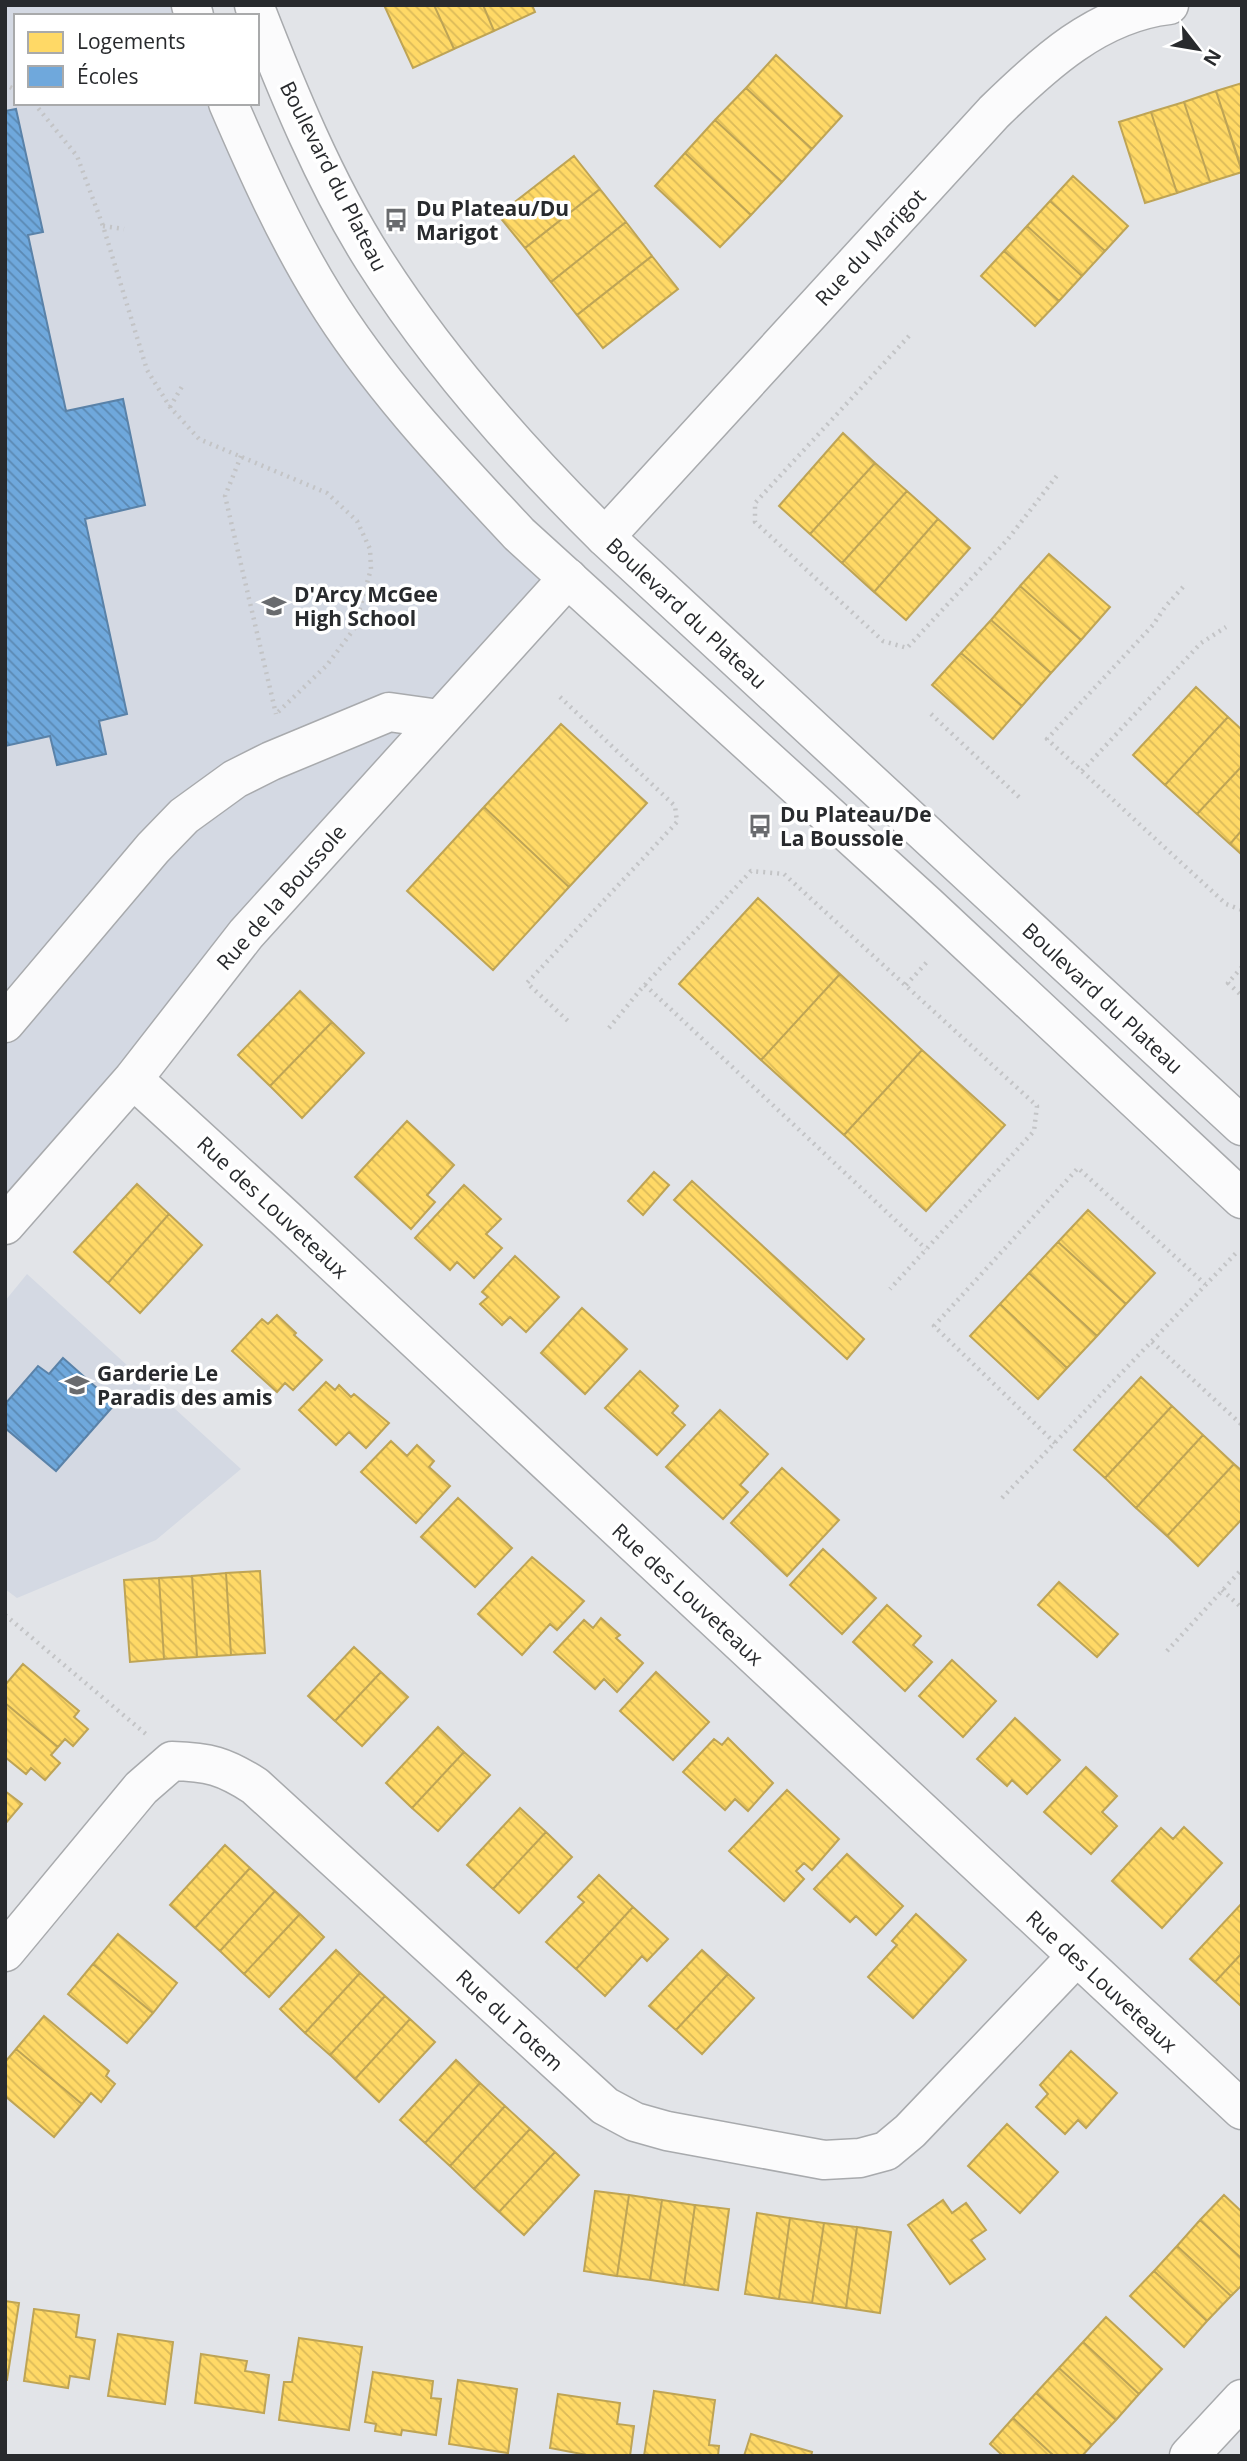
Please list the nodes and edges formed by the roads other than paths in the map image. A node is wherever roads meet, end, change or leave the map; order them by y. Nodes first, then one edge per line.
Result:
1 (1169, 5) edge
2 (1127, 10) edge
3 (259, 18) edge
4 (229, 105) edge
5 (605, 537) junction
6 (568, 578) junction
7 (439, 719) junction
8 (5, 1023) edge
9 (133, 1079) junction
10 (1242, 1126) edge
11 (1242, 1199) edge
12 (5, 1224) edge
13 (5, 1952) edge
14 (1076, 1957) junction
15 (1242, 2110) edge
16 (1242, 2399) edge
17 (1189, 2456) edge

1 - 2 street, Rue du Marigot
2 - 5 street, Rue du Marigot
3 - 5 street, Boulevard du Plateau
4 - 6 street
5 - 6 street, Rue du Marigot
5 - 10 street, Boulevard du Plateau
6 - 7 street, Rue de la Boussole
6 - 11 street
7 - 8 street
7 - 9 street, Rue de la Boussole
9 - 12 street, Rue de la Boussole
9 - 14 street, Rue des Louveteaux
13 - 14 street, Rue du Totem
14 - 15 street, Rue des Louveteaux
16 - 17 street

